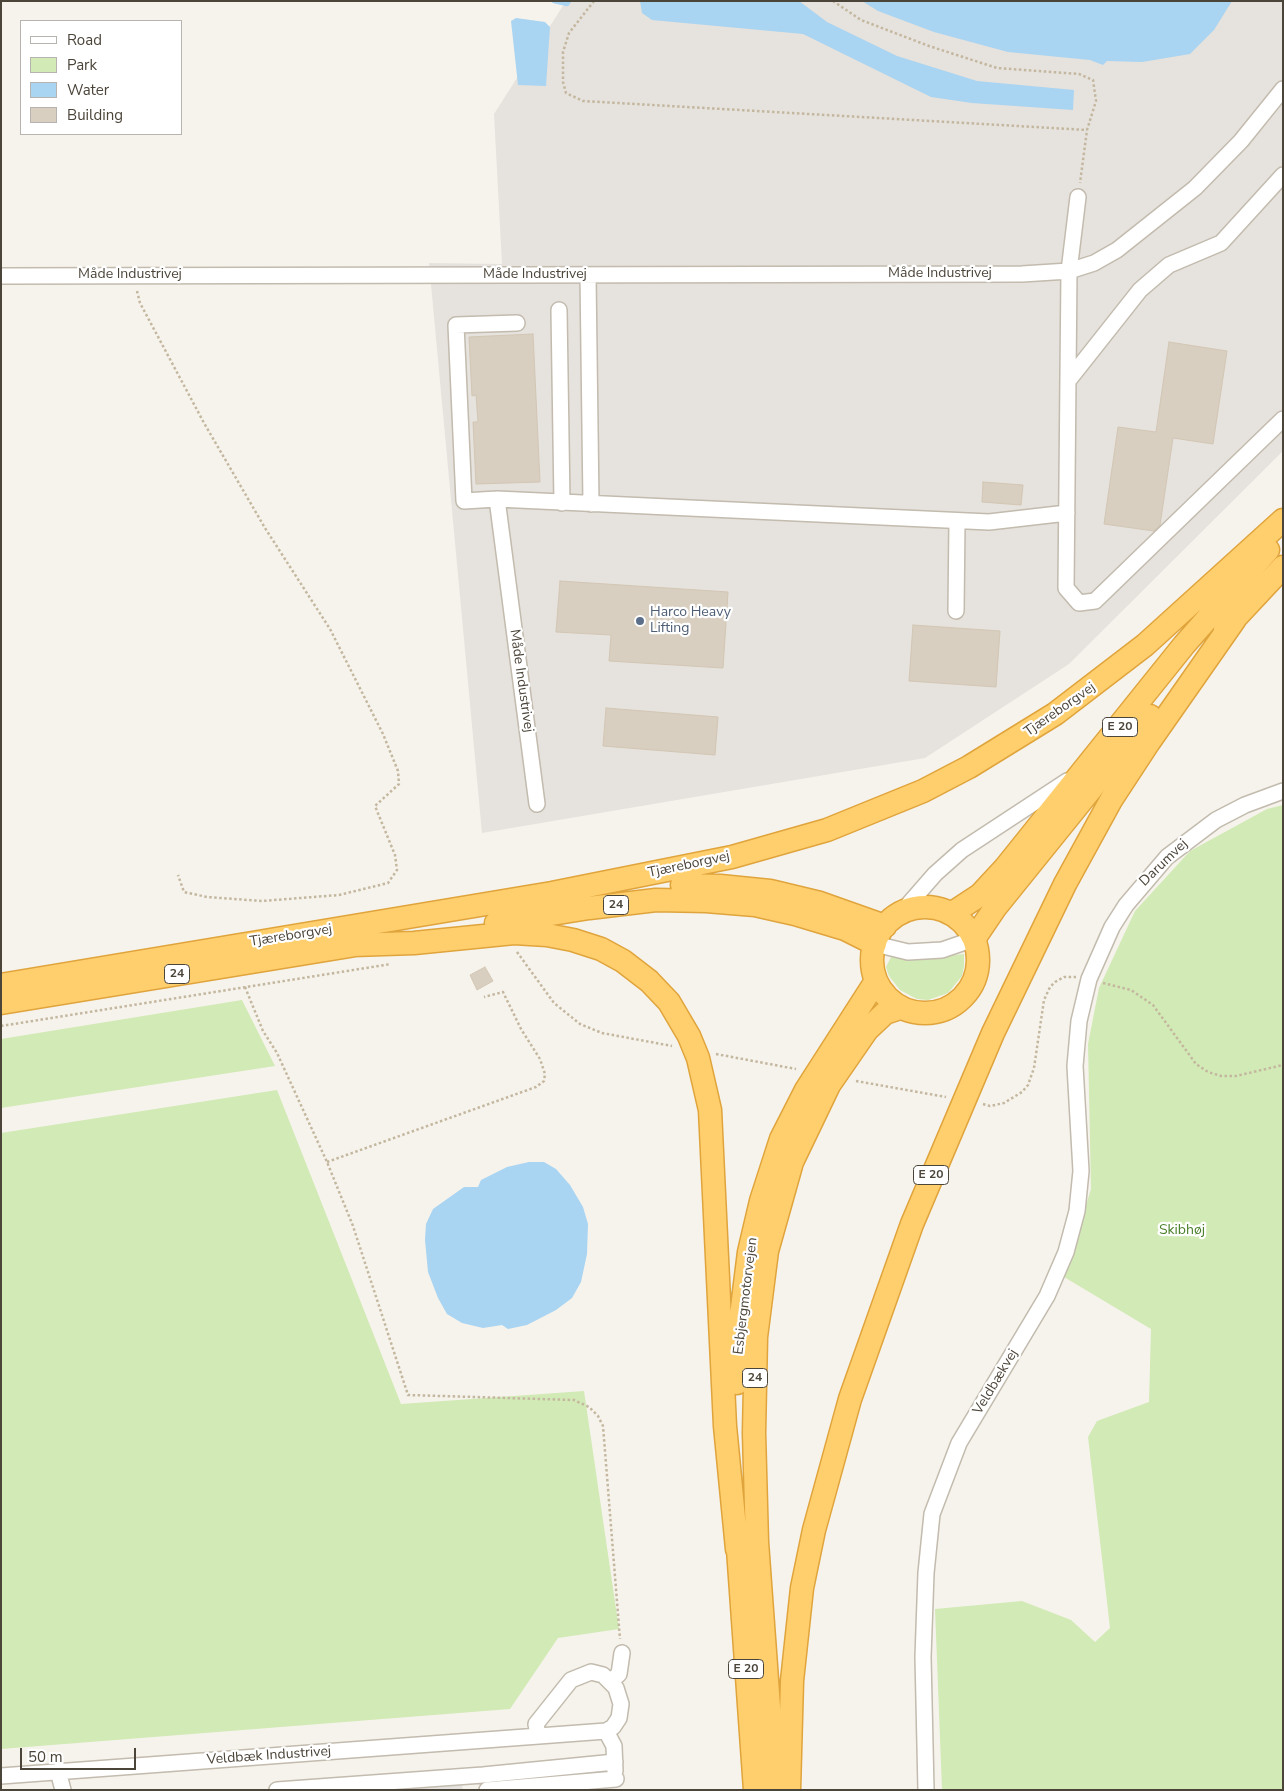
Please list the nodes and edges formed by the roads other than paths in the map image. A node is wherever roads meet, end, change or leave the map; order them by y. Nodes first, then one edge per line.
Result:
1 (1283, 89) edge
2 (1283, 176) edge
3 (1078, 197) road end
4 (1069, 271) junction
5 (588, 275) junction
6 (1, 276) edge
7 (559, 310) dead end
8 (517, 323) dead end
9 (1068, 381) junction
10 (1283, 419) edge
11 (497, 499) junction
12 (562, 503) junction
13 (591, 504) junction
14 (1067, 512) junction
15 (1283, 520) edge
16 (957, 521) junction
17 (1283, 533) edge
18 (1283, 567) edge
19 (956, 611) dead end
20 (1235, 620) junction
21 (1090, 764) junction
22 (1283, 791) edge
23 (537, 804) dead end
24 (552, 893) junction
25 (951, 914) junction
26 (887, 927) junction
27 (974, 939) junction
28 (353, 946) junction
29 (1089, 979) joint
30 (876, 981) junction
31 (1, 985) edge
32 (1, 1003) edge
33 (900, 1008) junction
34 (737, 1549) junction
35 (622, 1652) road end
36 (611, 1681) junction
37 (606, 1730) junction
38 (538, 1736) junction
39 (615, 1762) junction
40 (58, 1771) junction
41 (1, 1776) edge
42 (484, 1785) edge
43 (616, 1785) edge
44 (63, 1790) edge
45 (277, 1790) edge
46 (755, 1790) edge
47 (775, 1790) edge
48 (789, 1790) edge
49 (926, 1790) edge

1 - 4 street, Måde Industrivej
2 - 9 street
3 - 4 street
4 - 5 street, Måde Industrivej
4 - 9 street
5 - 6 street, Måde Industrivej
5 - 13 street
7 - 12 street
8 - 11 street
9 - 14 street
10 - 14 street
11 - 12 street
11 - 23 street, Måde Industrivej
12 - 13 street
13 - 16 street
14 - 16 street
15 - 24 highway, Tjæreborgvej
16 - 19 street
17 - 21 highway, E 20
18 - 20 highway, E 20
20 - 27 highway, E 20
20 - 48 highway, E 20
21 - 25 highway, E 20
21 - 26 street
22 - 29 street, Darumvej
24 - 26 highway, 24
24 - 31 highway, Tjæreborgvej / 24
25 - 26 highway
25 - 27 highway
26 - 27 street
26 - 28 highway, 24
26 - 30 highway
27 - 33 highway
28 - 32 highway, Tjæreborgvej / 24
28 - 34 highway
29 - 49 street, Veldbækvej
30 - 33 highway
30 - 34 highway, Esbjergmotorvejen / E 20
33 - 47 highway, Esbjergmotorvejen / 24
34 - 46 highway, Esbjergmotorvejen / E 20
35 - 36 street
36 - 37 street
36 - 38 street
37 - 38 street, Veldbæk Industrivej
37 - 39 street
38 - 40 street, Veldbæk Industrivej
39 - 42 street
39 - 43 street
40 - 41 street, Veldbæk Industrivej
40 - 44 street
42 - 43 street
42 - 45 street

